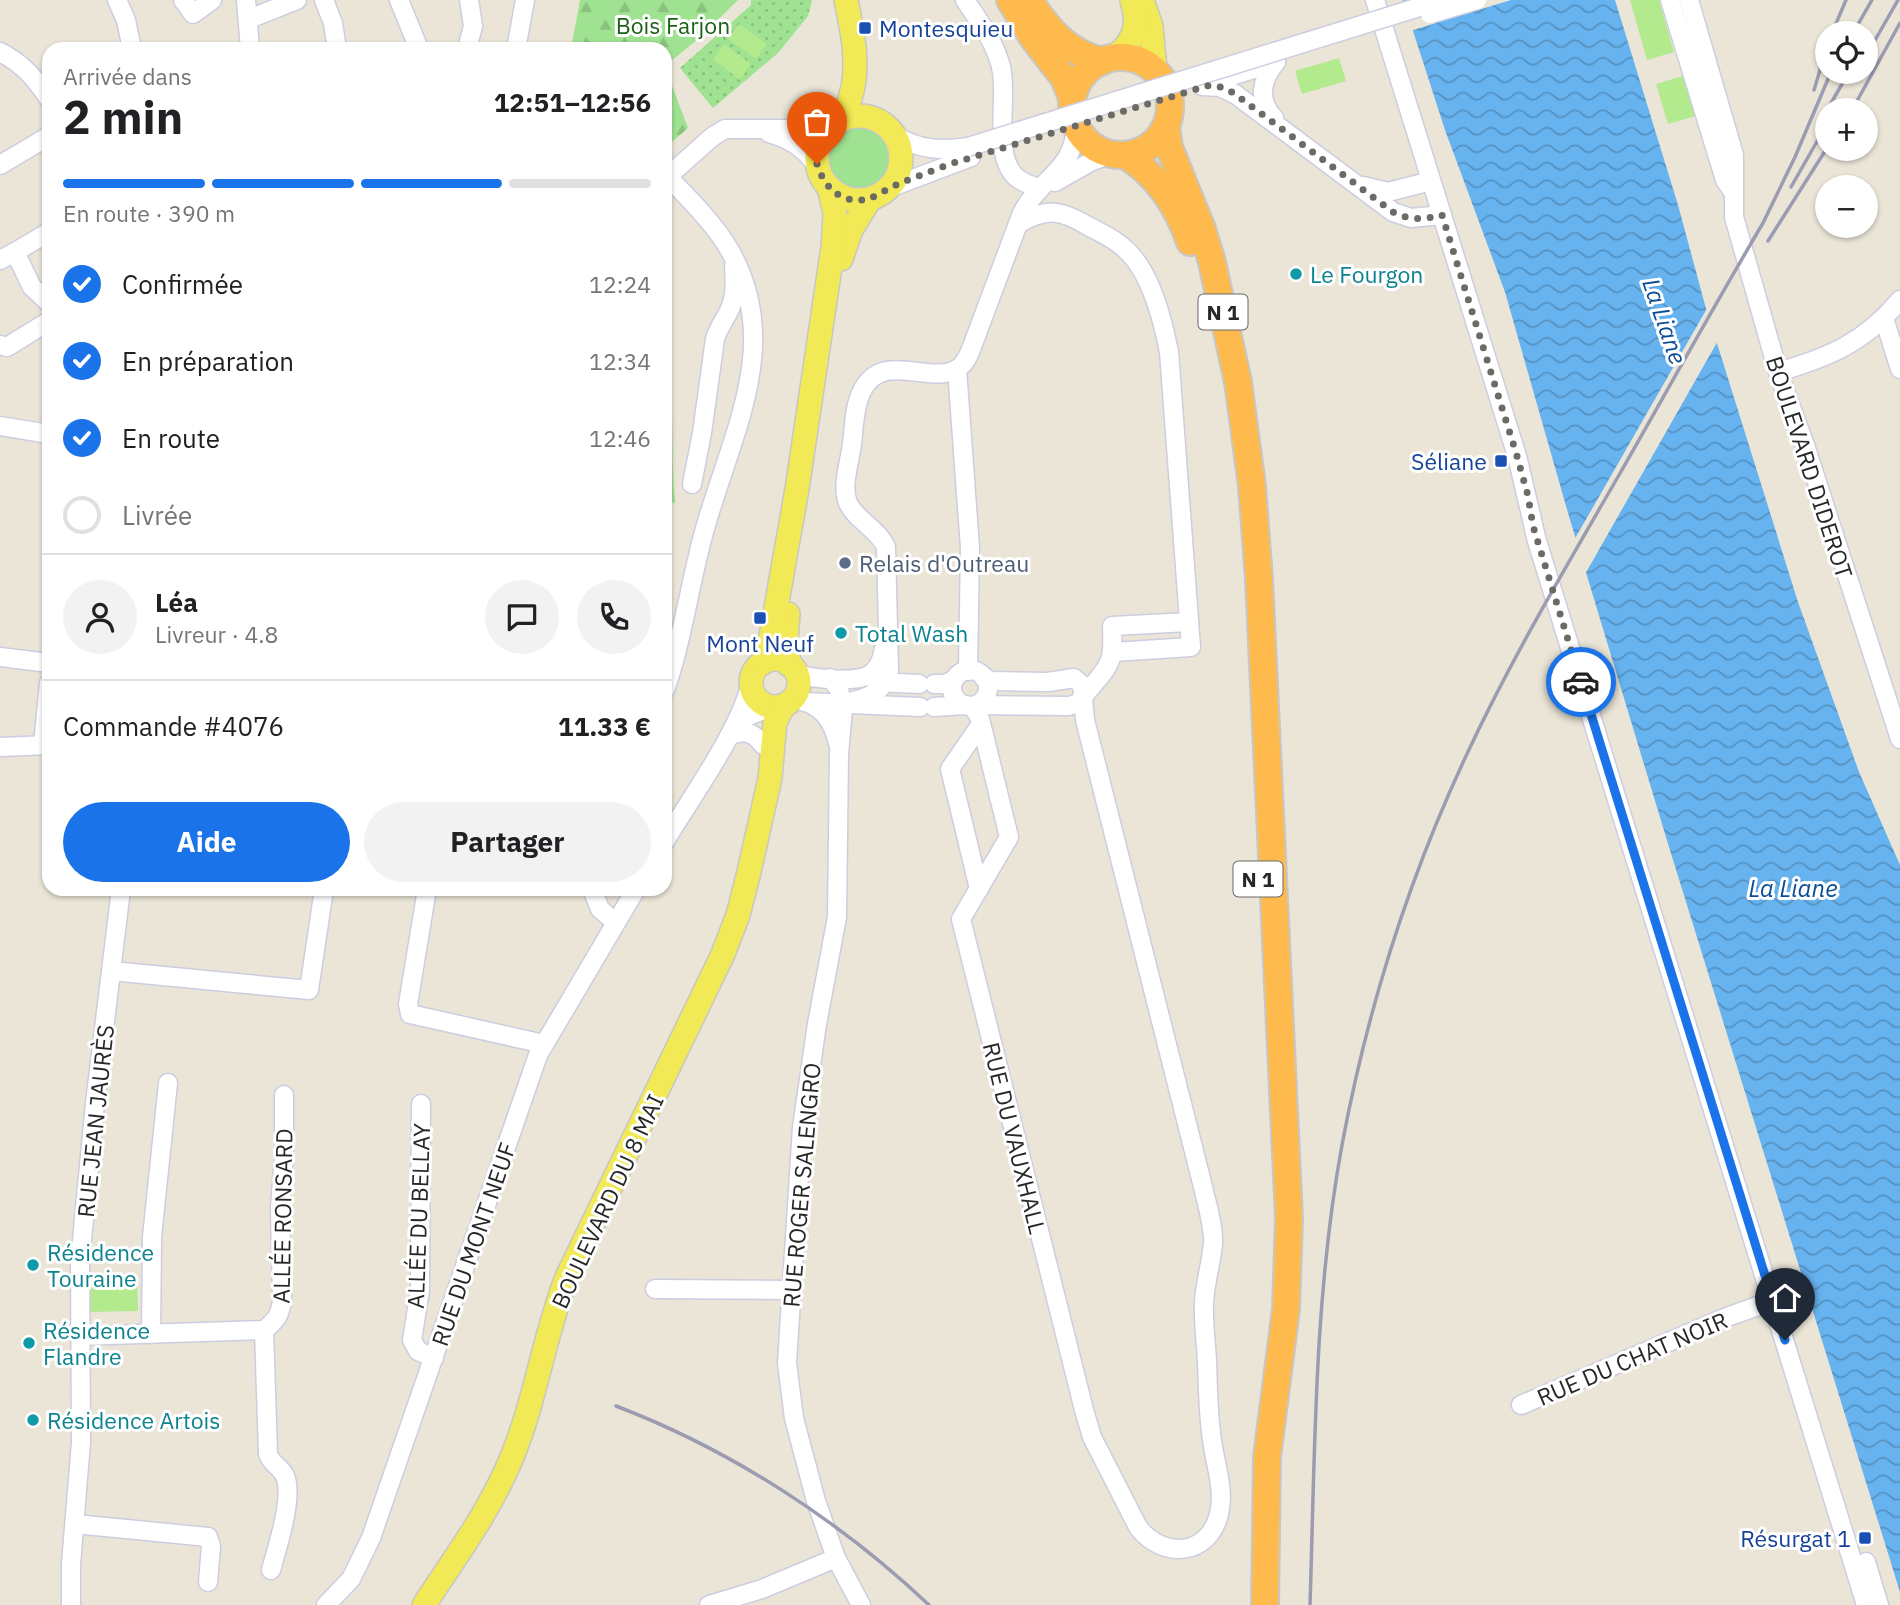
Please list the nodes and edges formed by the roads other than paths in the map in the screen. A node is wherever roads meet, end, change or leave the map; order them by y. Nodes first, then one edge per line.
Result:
1 (117, 0) edge
2 (183, 0) edge
3 (212, 0) edge
4 (246, 0) edge
5 (297, 0) edge
6 (324, 0) edge
7 (399, 0) edge
8 (469, 0) edge
9 (525, 0) edge
10 (846, 0) edge
11 (965, 0) edge
12 (1010, 0) edge
13 (1029, 0) edge
14 (1132, 0) edge
15 (1142, 0) edge
16 (1376, 0) edge
17 (1442, 0) edge
18 (1477, 0) edge
19 (1670, 0) edge
20 (1689, 0) edge
21 (248, 19) junction
22 (130, 42) edge
23 (250, 42) edge
24 (336, 42) edge
25 (416, 42) edge
26 (469, 42) edge
27 (517, 42) edge
28 (854, 47) junction
29 (0, 52) edge
30 (1108, 60) junction
31 (1276, 62) junction
32 (1155, 70) junction
33 (1202, 86) junction
34 (42, 90) edge
35 (1075, 113) junction
36 (838, 122) junction
37 (1281, 126) junction
38 (1166, 127) junction
39 (745, 128) junction
40 (891, 130) junction
41 (42, 140) edge
42 (969, 152) junction
43 (1119, 155) junction
44 (0, 165) edge
45 (672, 173) edge
46 (823, 177) junction
47 (1354, 181) junction
48 (1432, 181) junction
49 (672, 184) edge
50 (1041, 189) junction
51 (1733, 192) junction
52 (880, 194) junction
53 (1442, 215) junction
54 (1018, 224) junction
55 (42, 236) edge
56 (7, 256) edge
57 (733, 256) junction
58 (42, 296) edge
59 (1900, 300) edge
60 (1884, 318) junction
61 (42, 325) edge
62 (0, 345) edge
63 (957, 369) junction
64 (1900, 369) edge
65 (1777, 372) junction
66 (0, 426) edge
67 (42, 433) edge
68 (692, 484) dead end
69 (1189, 622) junction
70 (887, 627) junction
71 (1113, 652) junction
72 (0, 657) edge
73 (42, 662) edge
74 (672, 665) edge
75 (792, 669) junction
76 (969, 676) junction
77 (830, 678) junction
78 (849, 679) junction
79 (885, 682) junction
80 (773, 696) junction
81 (1083, 697) junction
82 (842, 703) junction
83 (972, 705) junction
84 (981, 724) junction
85 (729, 736) junction
86 (1900, 739) edge
87 (42, 745) edge
88 (763, 745) junction
89 (0, 747) edge
90 (839, 754) junction
91 (757, 829) junction
92 (672, 830) edge
93 (979, 888) junction
94 (120, 896) edge
95 (323, 896) edge
96 (426, 896) edge
97 (595, 896) edge
98 (632, 896) edge
99 (615, 922) junction
100 (111, 971) junction
101 (544, 1044) junction
102 (168, 1083) dead end
103 (284, 1095) dead end
104 (421, 1104) dead end
105 (656, 1289) dead end
106 (791, 1290) junction
107 (1778, 1299) junction
108 (264, 1330) junction
109 (151, 1334) junction
110 (79, 1336) junction
111 (434, 1358) junction
112 (1521, 1405) dead end
113 (75, 1524) junction
114 (836, 1558) junction
115 (271, 1570) dead end
116 (208, 1582) dead end
117 (71, 1605) edge
118 (326, 1605) edge
119 (424, 1605) edge
120 (709, 1605) edge
121 (861, 1605) edge
122 (1250, 1605) edge
123 (1265, 1605) edge
124 (1866, 1605) edge
125 (1879, 1605) edge

1 - 22 street
2 - 3 street
4 - 21 street
5 - 21 street
6 - 24 street
7 - 25 street
8 - 26 street
9 - 27 street
10 - 28 main road
11 - 50 street
12 - 35 highway
13 - 30 highway
14 - 30 main road
15 - 32 main road
16 - 48 street
17 - 42 street, bridge
18 - 31 street, bridge
19 - 51 street, BOULEVARD DIDEROT
20 - 51 street, BOULEVARD DIDEROT
21 - 23 street
28 - 36 main road
28 - 40 main road
29 - 34 street
30 - 32 highway
30 - 35 highway
31 - 33 street
31 - 37 street
32 - 38 highway
33 - 37 street
33 - 42 street
35 - 43 highway
35 - 50 street
36 - 39 street
36 - 40 main road
36 - 46 main road
37 - 47 street
38 - 43 highway
38 - 123 highway, N 1
39 - 45 street
39 - 46 street
40 - 42 street
40 - 52 main road
41 - 44 street
42 - 52 street
43 - 50 street
43 - 122 highway, N 1
46 - 52 main road
46 - 80 main road
47 - 48 street
47 - 53 street
48 - 53 street
49 - 57 street
50 - 54 street
51 - 65 street, BOULEVARD DIDEROT
52 - 75 main road
53 - 107 street
54 - 63 street
54 - 69 street
55 - 56 street
56 - 58 street
57 - 68 street
57 - 74 street
59 - 60 street
60 - 64 street
60 - 65 street
61 - 62 street
63 - 70 street
63 - 76 street
65 - 86 street, BOULEVARD DIDEROT
66 - 67 street
69 - 71 street
69 - 71 street
70 - 78 street
70 - 79 street
71 - 81 street
72 - 73 street
75 - 77 street
75 - 80 main road
75 - 80 main road
76 - 79 street
76 - 81 street
76 - 83 street
76 - 83 street
77 - 78 street
77 - 82 street, RUE ROGER SALENGRO
78 - 79 street
79 - 82 street
80 - 82 street
80 - 85 street
80 - 85 street
80 - 88 main road, BOULEVARD DU 8 MAI
80 - 90 street, RUE ROGER SALENGRO
80 - 91 main road, BOULEVARD DU 8 MAI
81 - 83 street
81 - 93 street, RUE DU VAUXHALL
82 - 83 street
82 - 90 street, RUE ROGER SALENGRO
83 - 84 street, RUE DU VAUXHALL
84 - 93 street, RUE DU VAUXHALL
84 - 93 street
85 - 88 street
85 - 92 street
87 - 89 street
88 - 91 main road, BOULEVARD DU 8 MAI
90 - 106 street, RUE ROGER SALENGRO
91 - 119 main road, BOULEVARD DU 8 MAI
94 - 100 street, RUE JEAN JAURÈS
95 - 100 street
96 - 101 street
97 - 99 street
98 - 99 street, RUE DU MONT NEUF
99 - 101 street, RUE DU MONT NEUF
100 - 110 street, RUE JEAN JAURÈS
101 - 111 street, RUE DU MONT NEUF
102 - 109 street
103 - 108 street, ALLÉE RONSARD
104 - 111 street, ALLÉE DU BELLAY
105 - 106 street
106 - 114 street, RUE ROGER SALENGRO
107 - 112 street, RUE DU CHAT NOIR
107 - 124 street
107 - 125 street
108 - 109 street, ALLÉE RONSARD
108 - 115 street, ALLÉE RONSARD
109 - 110 street, ALLÉE RONSARD
110 - 113 street, RUE JEAN JAURÈS
111 - 118 street, RUE DU MONT NEUF
113 - 116 street
113 - 117 street, RUE JEAN JAURÈS
114 - 120 street
114 - 121 street, RUE ROGER SALENGRO

